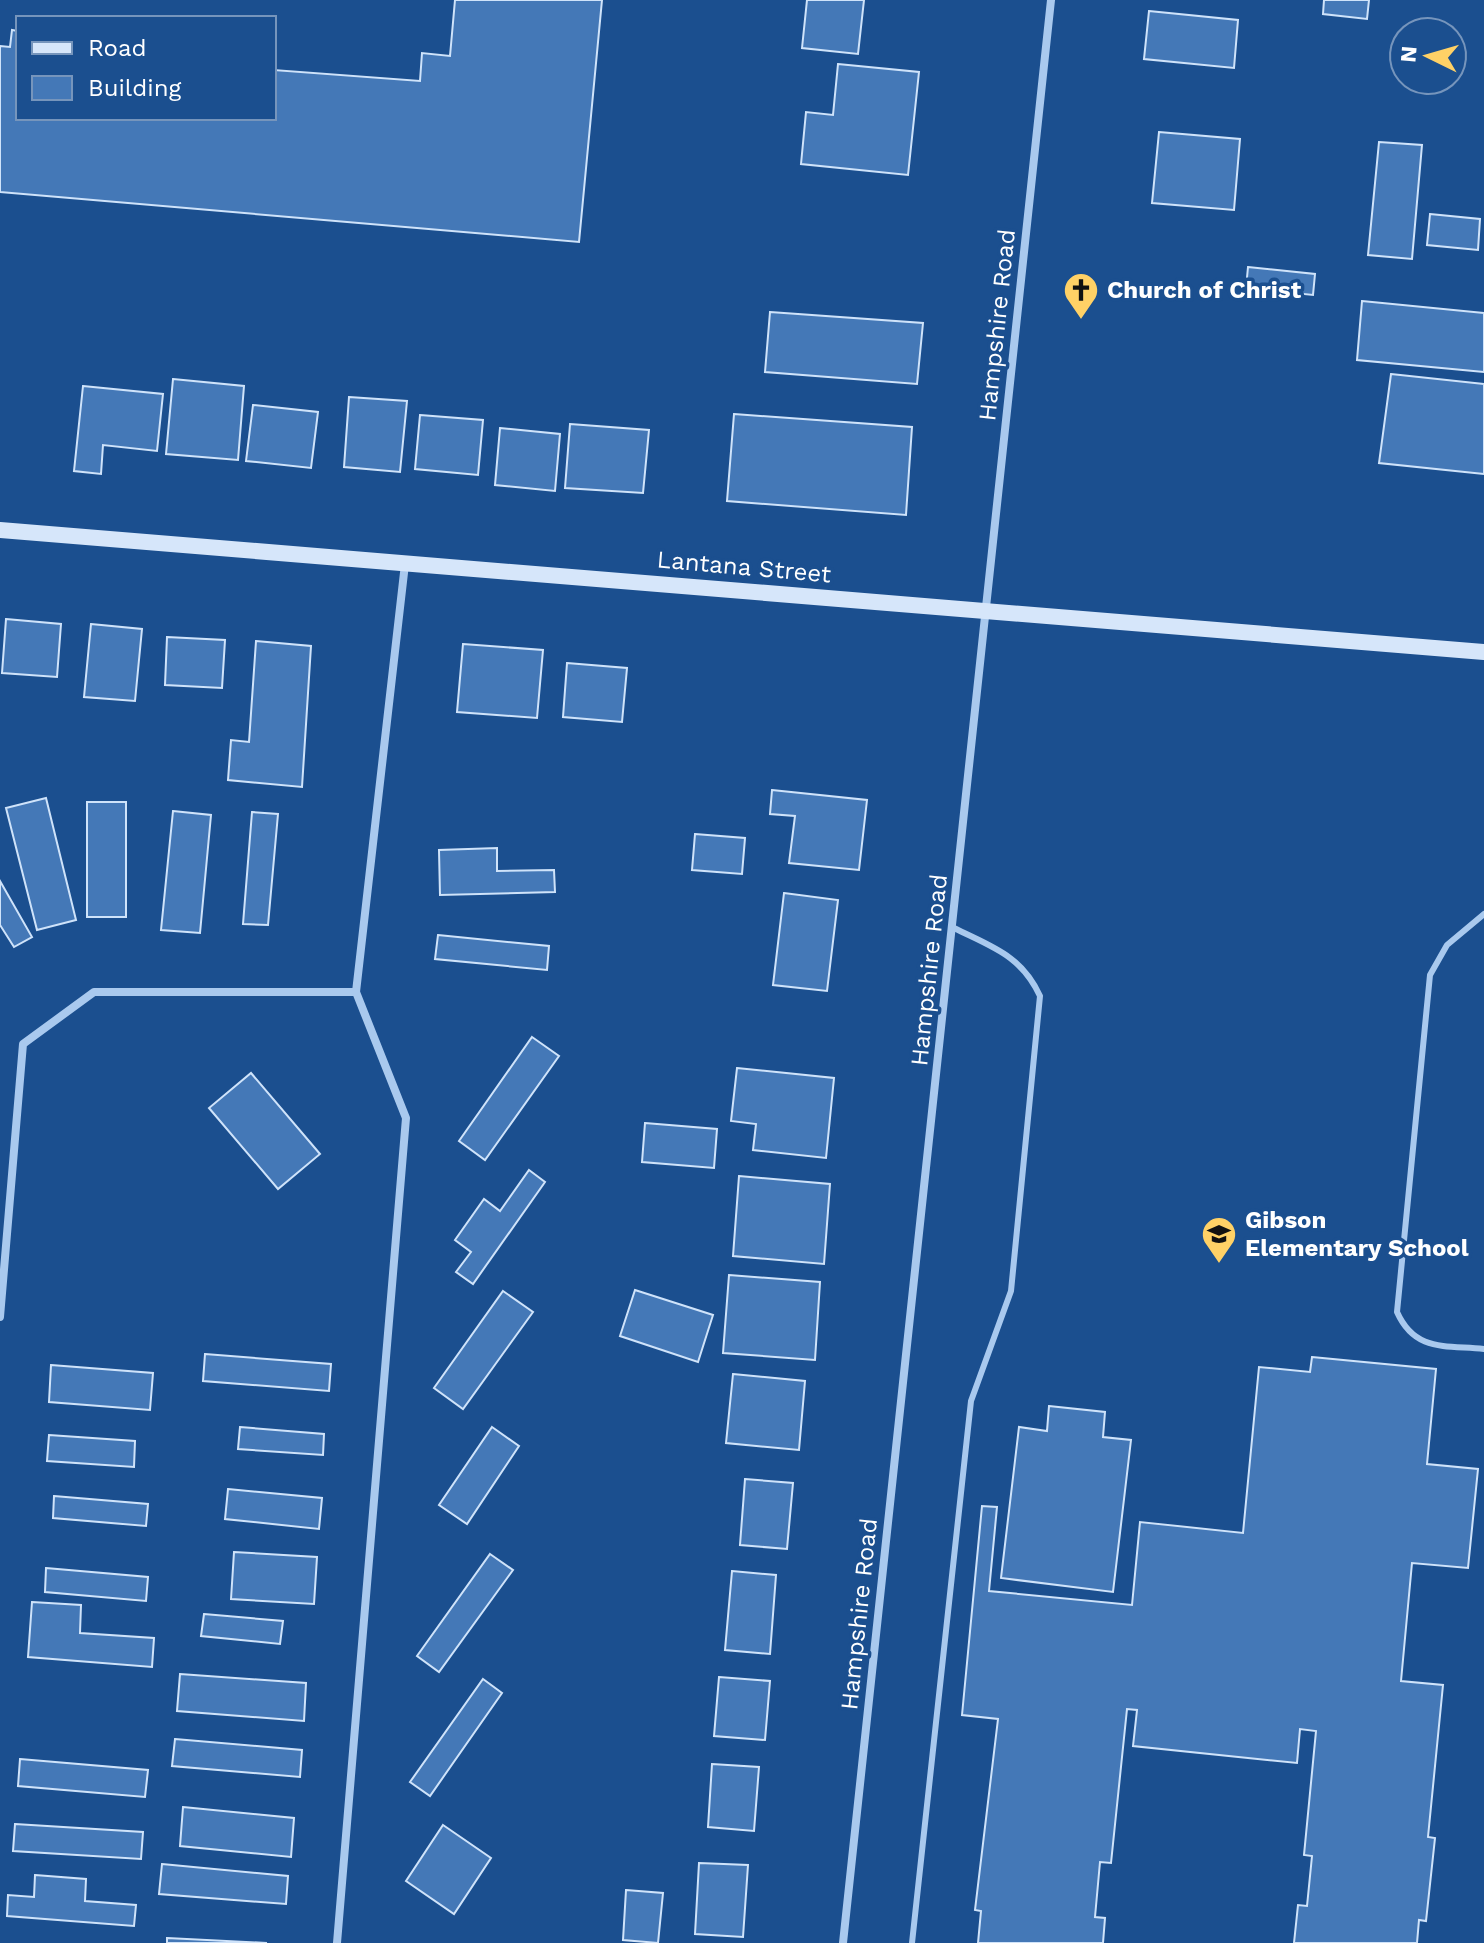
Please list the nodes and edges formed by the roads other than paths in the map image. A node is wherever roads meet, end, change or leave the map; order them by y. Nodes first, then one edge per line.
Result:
1 (1051, 0) edge
2 (0, 530) edge
3 (405, 563) junction
4 (988, 610) junction
5 (1484, 652) edge
6 (1484, 914) edge
7 (954, 928) junction
8 (356, 992) junction
9 (0, 1317) edge
10 (1484, 1349) edge
11 (337, 1943) edge
12 (843, 1943) edge
13 (912, 1943) edge

1 - 4 street, Hampshire Road
2 - 3 street, Lantana Street
3 - 4 street, Lantana Street
3 - 8 street
4 - 5 street, Lantana Street
4 - 7 street, Hampshire Road
6 - 10 lane
7 - 12 street, Hampshire Road
7 - 13 lane
8 - 9 street
8 - 11 street

